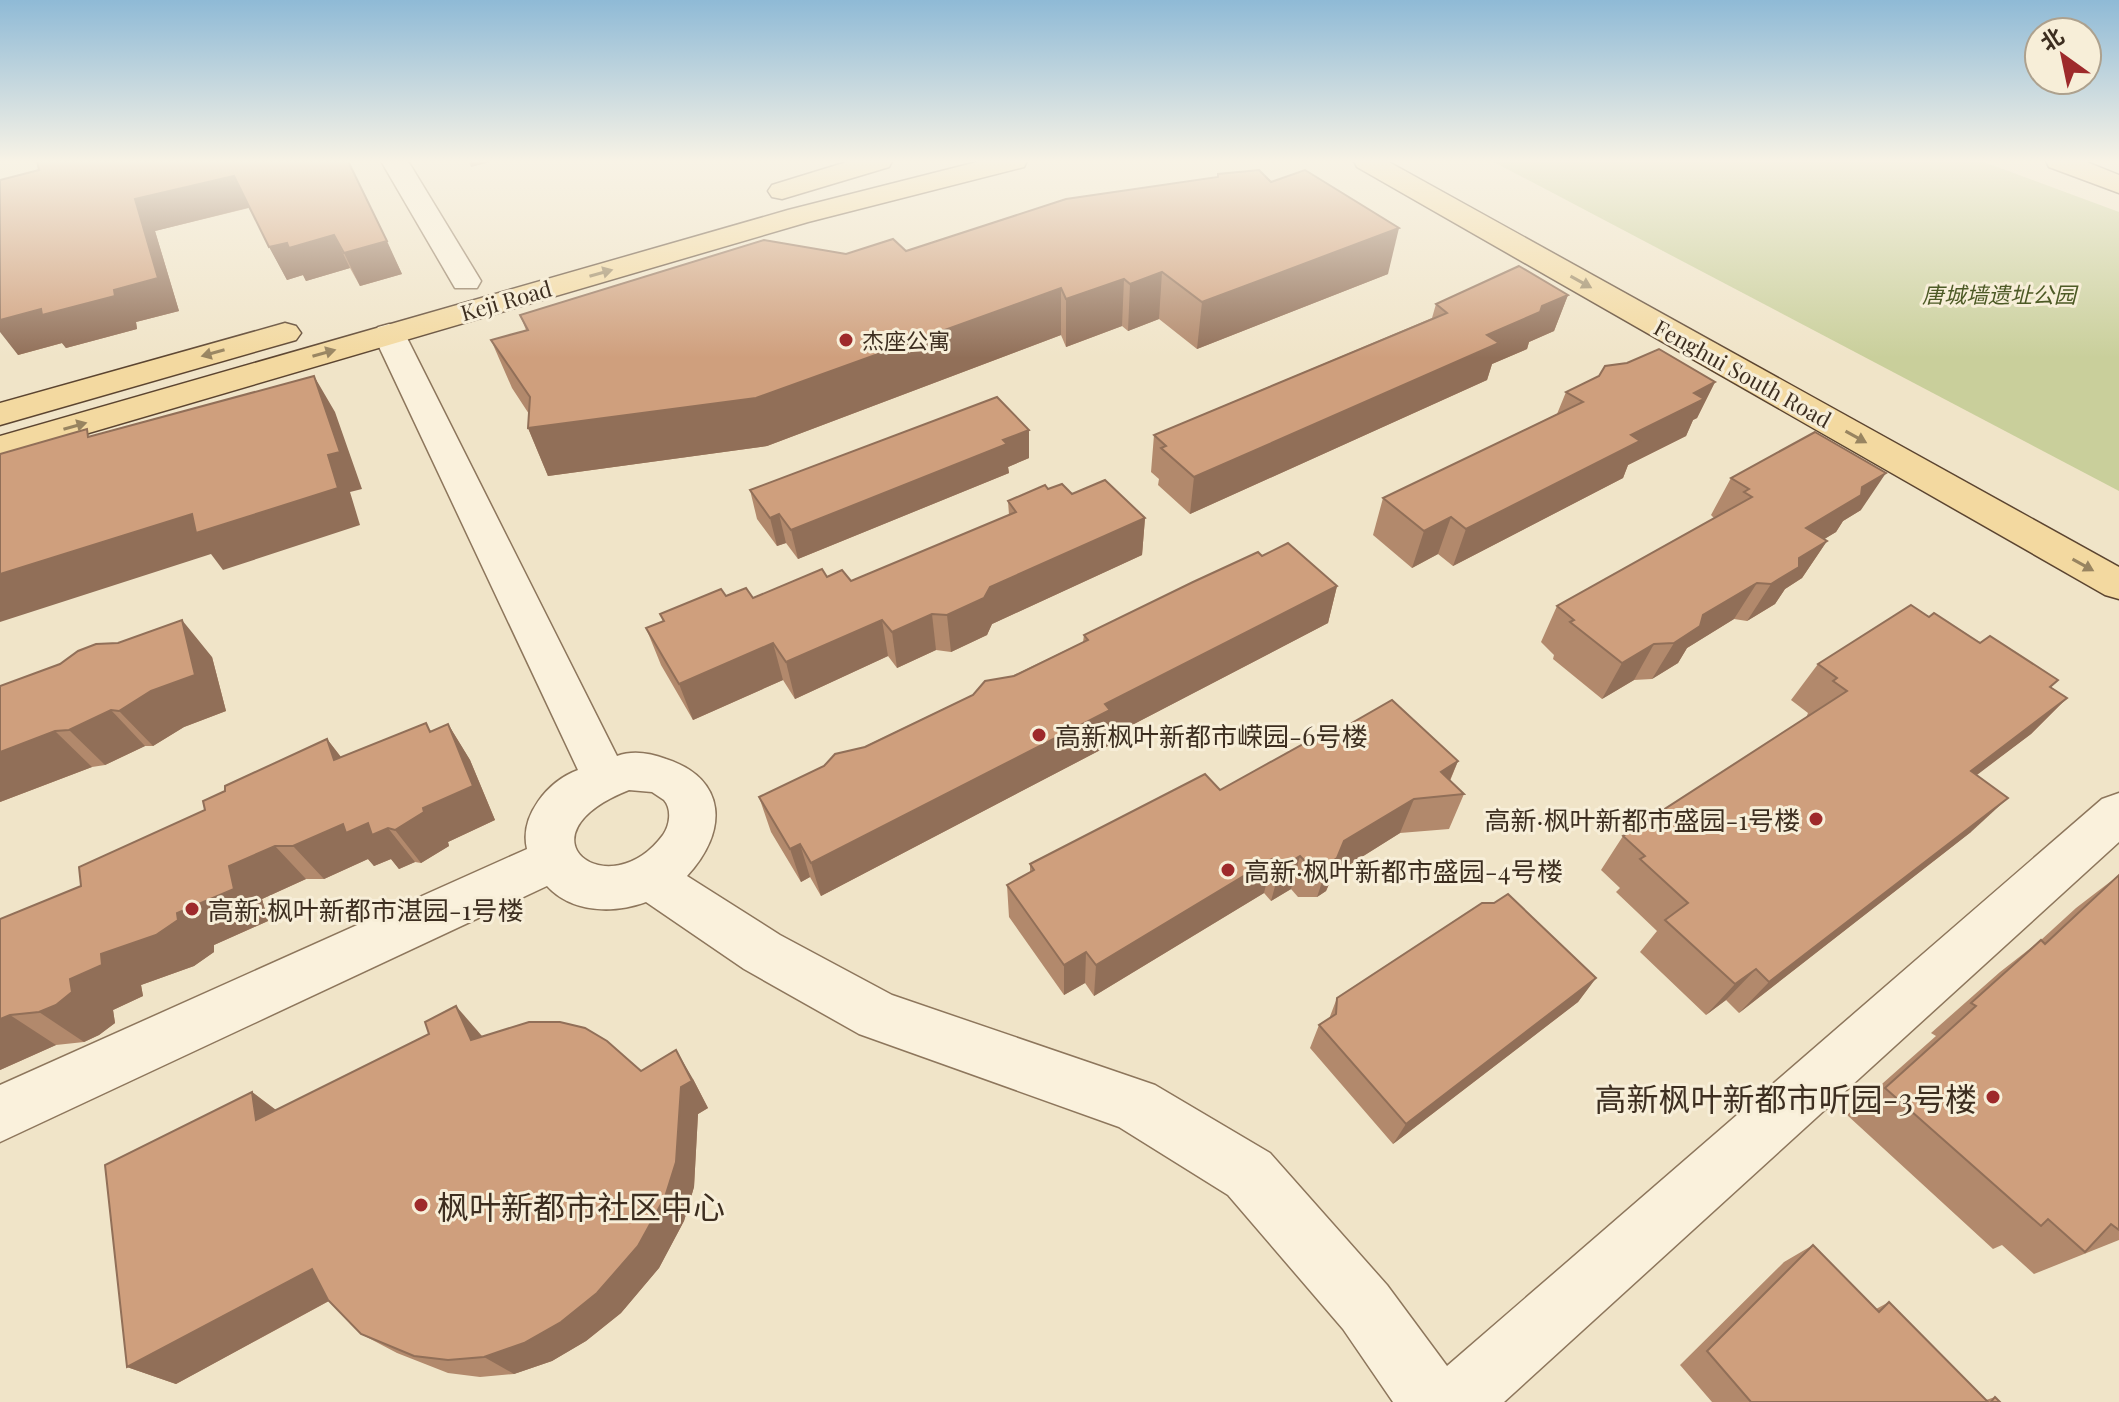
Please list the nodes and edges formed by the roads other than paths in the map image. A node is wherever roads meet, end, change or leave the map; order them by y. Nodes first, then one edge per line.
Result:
1 (433, 226) edge
2 (654, 226) edge
3 (762, 226) edge
4 (1483, 226) edge
5 (539, 260) dead end
6 (466, 281) dead end
7 (307, 327) dead end
8 (389, 334) junction
9 (0, 414) edge
10 (0, 448) edge
11 (2119, 585) edge
12 (604, 776) junction
13 (2119, 813) edge
14 (552, 861) junction
15 (647, 876) junction
16 (0, 1114) edge
17 (1433, 1402) edge
18 (1455, 1402) edge

1 - 6 street
2 - 5 main road, Keji Road
8 -> 3 main road, Keji Road
4 -> 11 main road, Fenghui South Road
7 -> 9 main road
10 -> 8 main road, Keji Road
8 - 12 street
12 - 14 street
12 - 15 street
13 - 18 street
14 - 15 street
14 - 16 street
15 - 17 street

